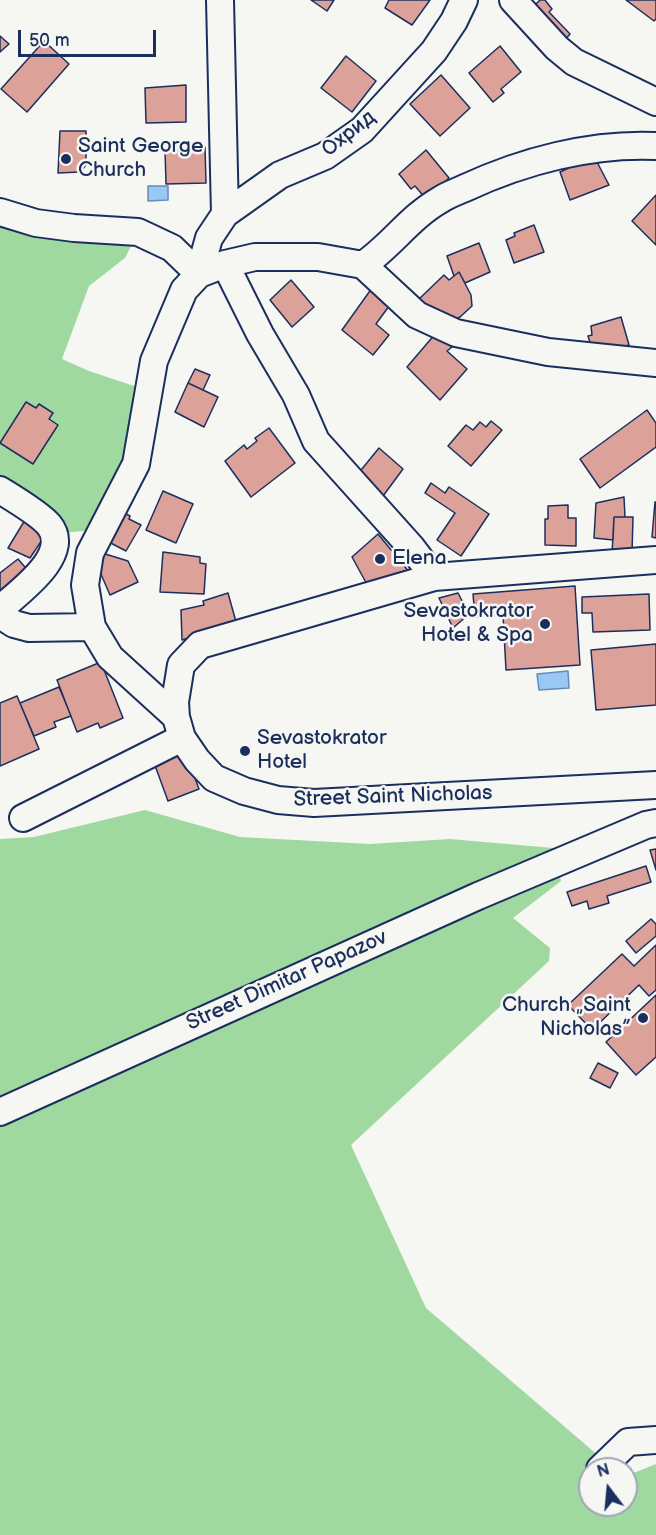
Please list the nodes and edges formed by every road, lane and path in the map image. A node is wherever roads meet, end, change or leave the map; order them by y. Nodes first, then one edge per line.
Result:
1 (220, 0) edge
2 (464, 0) edge
3 (513, 0) edge
4 (656, 102) edge
5 (655, 145) edge
6 (0, 213) edge
7 (225, 214) junction
8 (225, 264) junction
9 (363, 265) junction
10 (199, 274) junction
11 (656, 363) edge
12 (0, 489) edge
13 (656, 560) edge
14 (434, 577) junction
15 (0, 609) edge
16 (0, 615) edge
17 (92, 627) junction
18 (179, 728) junction
19 (656, 785) edge
20 (23, 818) dead end
21 (656, 823) edge
22 (0, 1112) edge
23 (656, 1440) edge
24 (612, 1457) edge

1 - 7 street
2 - 7 street, Охрид
3 - 4 street
5 - 9 street
6 - 10 street
7 - 10 street, Охрид
8 - 9 street
8 - 10 street
8 - 14 street
9 - 11 street
10 - 17 street
12 - 15 street
13 - 14 street
14 - 18 street
16 - 17 street
17 - 18 street, Street Saint Nicholas
18 - 19 street, Street Saint Nicholas
18 - 20 street
21 - 22 street, Street Dimitar Papazov
23 - 24 street

